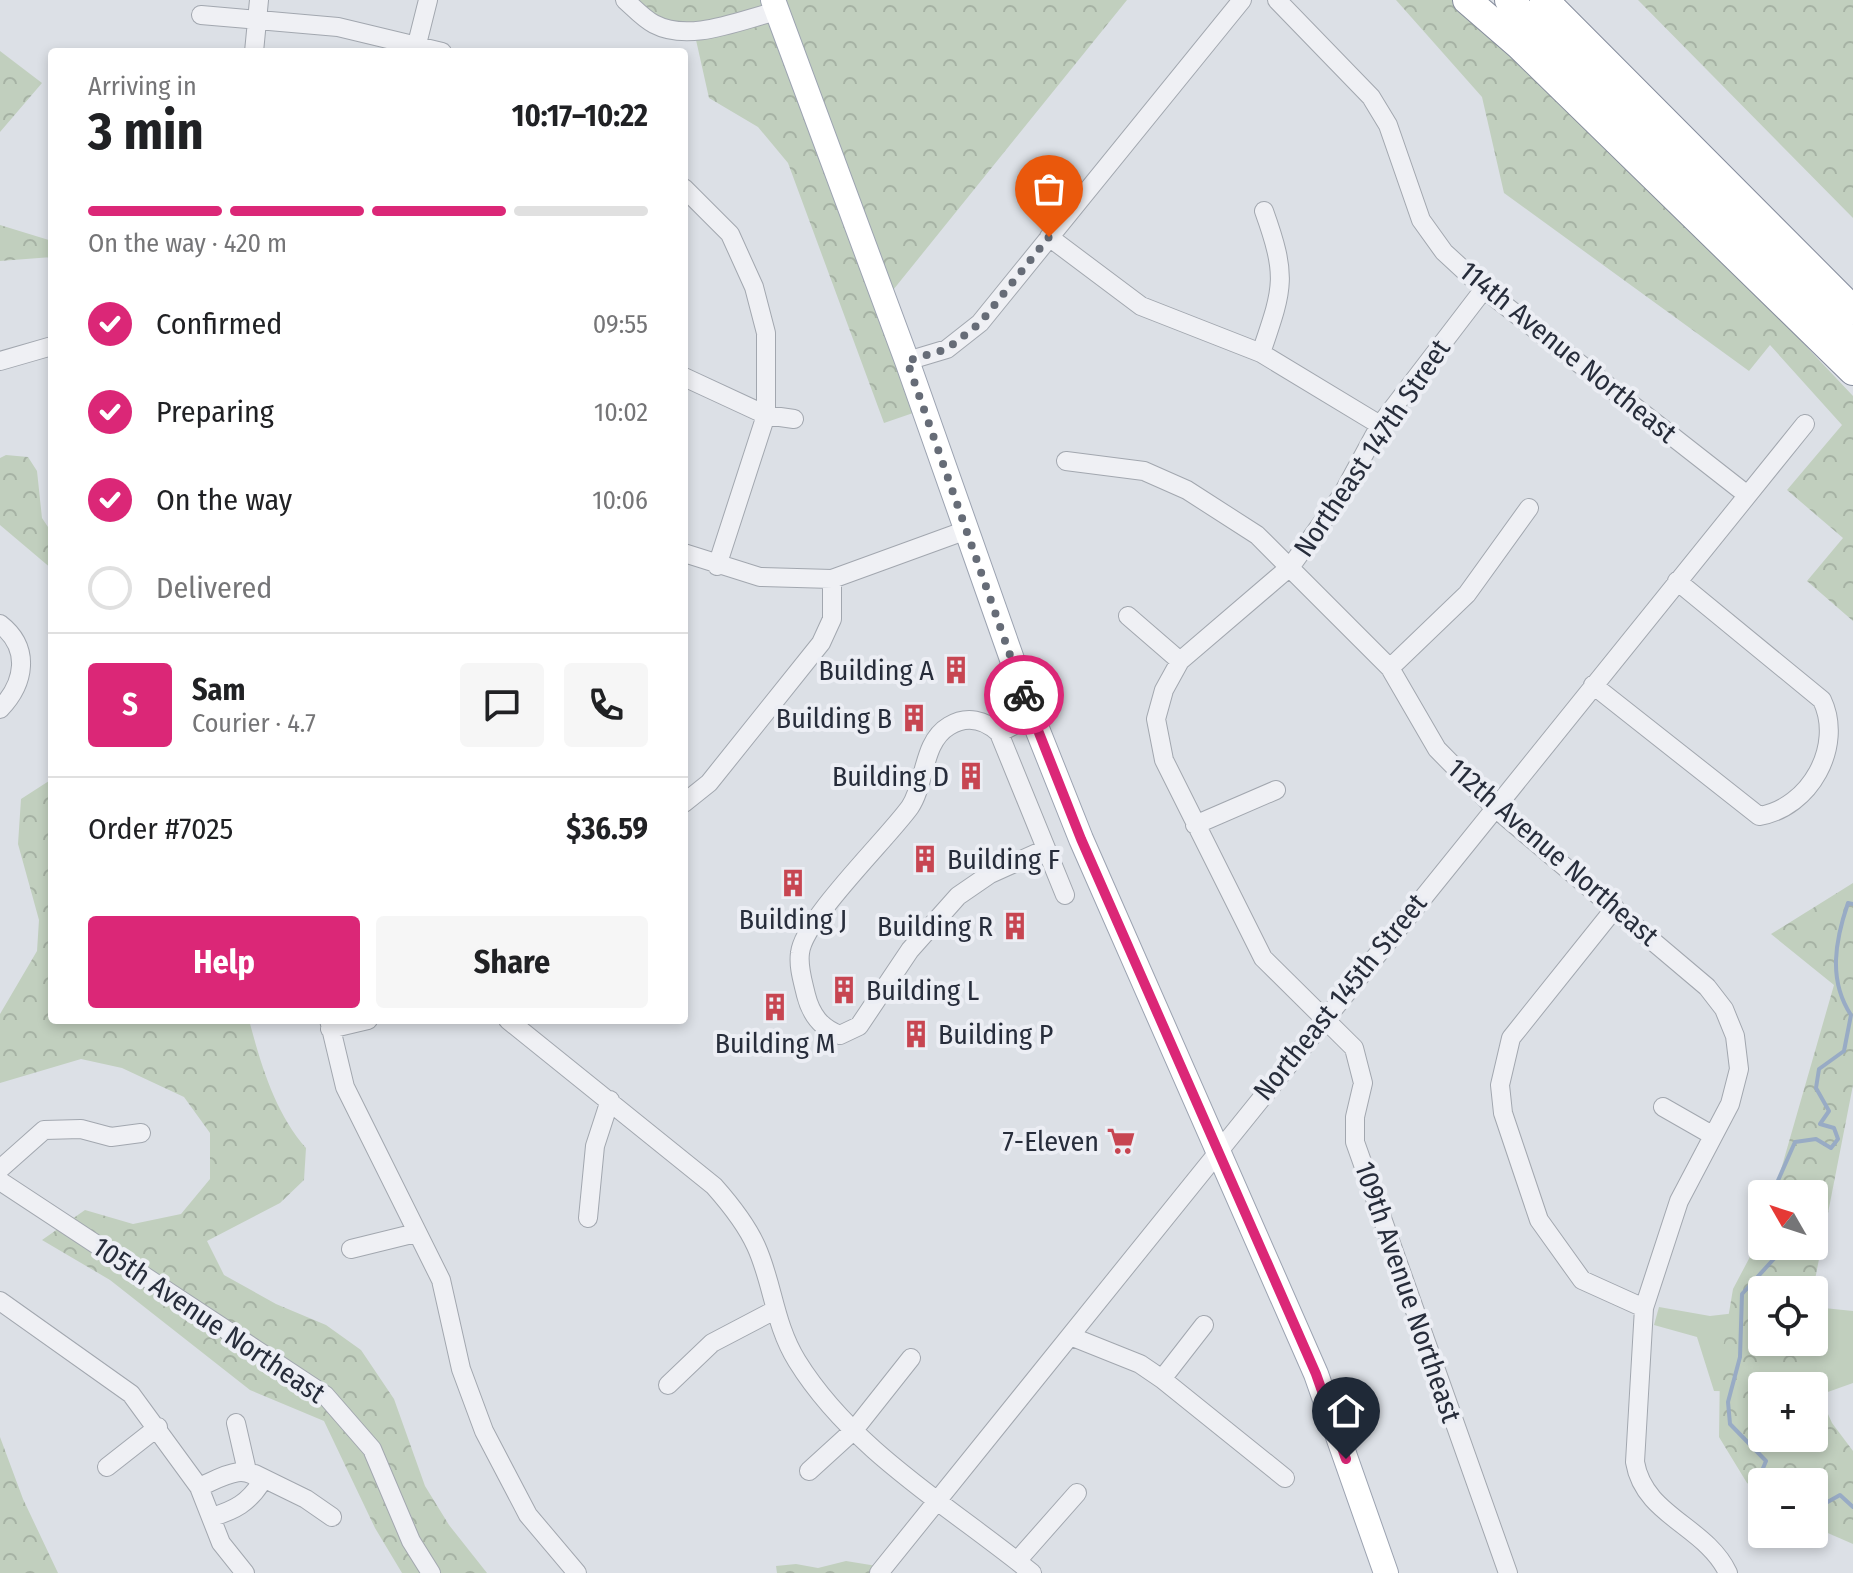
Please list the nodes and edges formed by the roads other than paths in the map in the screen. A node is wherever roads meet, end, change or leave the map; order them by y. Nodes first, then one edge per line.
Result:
1 (428, 0) edge
2 (625, 0) edge
3 (1242, 0) edge
4 (1277, 0) edge
5 (1467, 0) edge
6 (1478, 0) edge
7 (1509, 0) edge
8 (1544, 0) edge
9 (1566, 0) edge
10 (775, 6) edge
11 (257, 9) edge
12 (201, 15) dead end
13 (417, 44) junction
14 (1520, 46) junction
15 (254, 48) edge
16 (430, 48) edge
17 (688, 192) edge
18 (1264, 211) dead end
19 (1049, 237) junction
20 (1853, 284) edge
21 (1484, 289) junction
22 (1853, 310) edge
23 (1853, 344) edge
24 (48, 347) edge
25 (1261, 353) junction
26 (0, 361) edge
27 (907, 361) junction
28 (1853, 371) edge
29 (688, 379) edge
30 (766, 415) junction
31 (794, 419) dead end
32 (1805, 424) dead end
33 (1380, 425) junction
34 (1066, 461) dead end
35 (1746, 494) junction
36 (1529, 508) dead end
37 (964, 531) junction
38 (688, 555) edge
39 (717, 566) junction
40 (1291, 566) junction
41 (832, 579) junction
42 (1677, 581) junction
43 (1128, 616) dead end
44 (0, 624) edge
45 (1180, 661) junction
46 (1390, 668) junction
47 (1593, 685) junction
48 (0, 709) edge
49 (1032, 716) junction
50 (991, 728) junction
51 (1276, 790) dead end
52 (688, 800) edge
53 (1494, 807) junction
54 (1195, 825) junction
55 (1046, 849) junction
56 (1065, 895) dead end
57 (1615, 908) junction
58 (1324, 1017) junction
59 (513, 1024) edge
60 (329, 1025) edge
61 (610, 1100) junction
62 (1663, 1107) dead end
63 (141, 1133) dead end
64 (1712, 1135) junction
65 (1216, 1151) junction
66 (0, 1169) edge
67 (0, 1181) edge
68 (588, 1218) dead end
69 (416, 1233) junction
70 (351, 1249) dead end
71 (0, 1301) edge
72 (1644, 1308) junction
73 (773, 1311) junction
74 (1204, 1325) dead end
75 (1070, 1336) junction
76 (911, 1358) dead end
77 (1162, 1379) junction
78 (668, 1385) dead end
79 (236, 1423) dead end
80 (158, 1427) junction
81 (854, 1430) junction
82 (107, 1467) dead end
83 (809, 1471) dead end
84 (251, 1473) junction
85 (1285, 1478) dead end
86 (199, 1487) junction
87 (1077, 1493) dead end
88 (938, 1499) junction
89 (212, 1517) junction
90 (332, 1517) dead end
91 (1017, 1561) junction
92 (245, 1573) edge
93 (431, 1573) edge
94 (577, 1573) edge
95 (879, 1573) edge
96 (1032, 1573) edge
97 (1386, 1573) edge
98 (1508, 1573) edge
99 (1728, 1573) edge

1 - 13 street
2 - 10 street
3 - 19 street
4 - 21 street, 114th Avenue Northeast
5 - 14 highway
6 - 14 highway
7 - 23 highway
8 - 22 highway
9 - 20 highway
10 - 27 main road
11 - 12 street
11 - 13 street
11 - 15 street
13 - 16 street
14 - 28 highway
17 - 30 street
18 - 25 street
19 - 25 street
19 - 27 street
21 - 33 street, Northeast 147th Street
21 - 35 street, 114th Avenue Northeast
24 - 26 street
25 - 33 street
27 - 37 main road
29 - 30 street
30 - 31 street
30 - 39 street
32 - 35 street, Northeast 145th Street
33 - 40 street, Northeast 147th Street
34 - 40 street, 112th Avenue Northeast
35 - 42 street, Northeast 145th Street
36 - 46 street
37 - 41 street
37 - 49 main road
38 - 39 street
39 - 41 street
40 - 45 street, Northeast 147th Street
40 - 46 street, 112th Avenue Northeast
41 - 52 street
42 - 47 street, Northeast 145th Street
42 - 47 street
43 - 45 street
44 - 48 street
45 - 54 street, 109th Avenue Northeast
46 - 53 street, 112th Avenue Northeast
47 - 53 street, Northeast 145th Street
49 - 50 street
49 - 65 main road
50 - 55 street
50 - 55 street
51 - 54 street
53 - 57 street, 112th Avenue Northeast
53 - 58 street, Northeast 145th Street
54 - 58 street, 109th Avenue Northeast
55 - 56 street
57 - 64 street, 112th Avenue Northeast
57 - 72 street
58 - 65 street, Northeast 145th Street
58 - 98 street, 109th Avenue Northeast
59 - 61 street
60 - 69 street
61 - 68 street
61 - 73 street
62 - 64 street
63 - 66 street
64 - 72 street
65 - 75 street, Northeast 145th Street
65 - 97 main road
67 - 93 street, 105th Avenue Northeast
69 - 70 street
69 - 94 street
71 - 80 street
72 - 99 street
73 - 78 street
73 - 81 street
74 - 77 street
75 - 77 street
75 - 88 street, Northeast 145th Street
76 - 81 street
77 - 85 street
79 - 84 street
80 - 82 street
80 - 86 street
81 - 83 street
81 - 88 street
84 - 86 street
84 - 89 street
84 - 90 street
86 - 89 street
87 - 91 street
88 - 91 street
88 - 95 street, Northeast 145th Street
89 - 92 street
91 - 96 street

